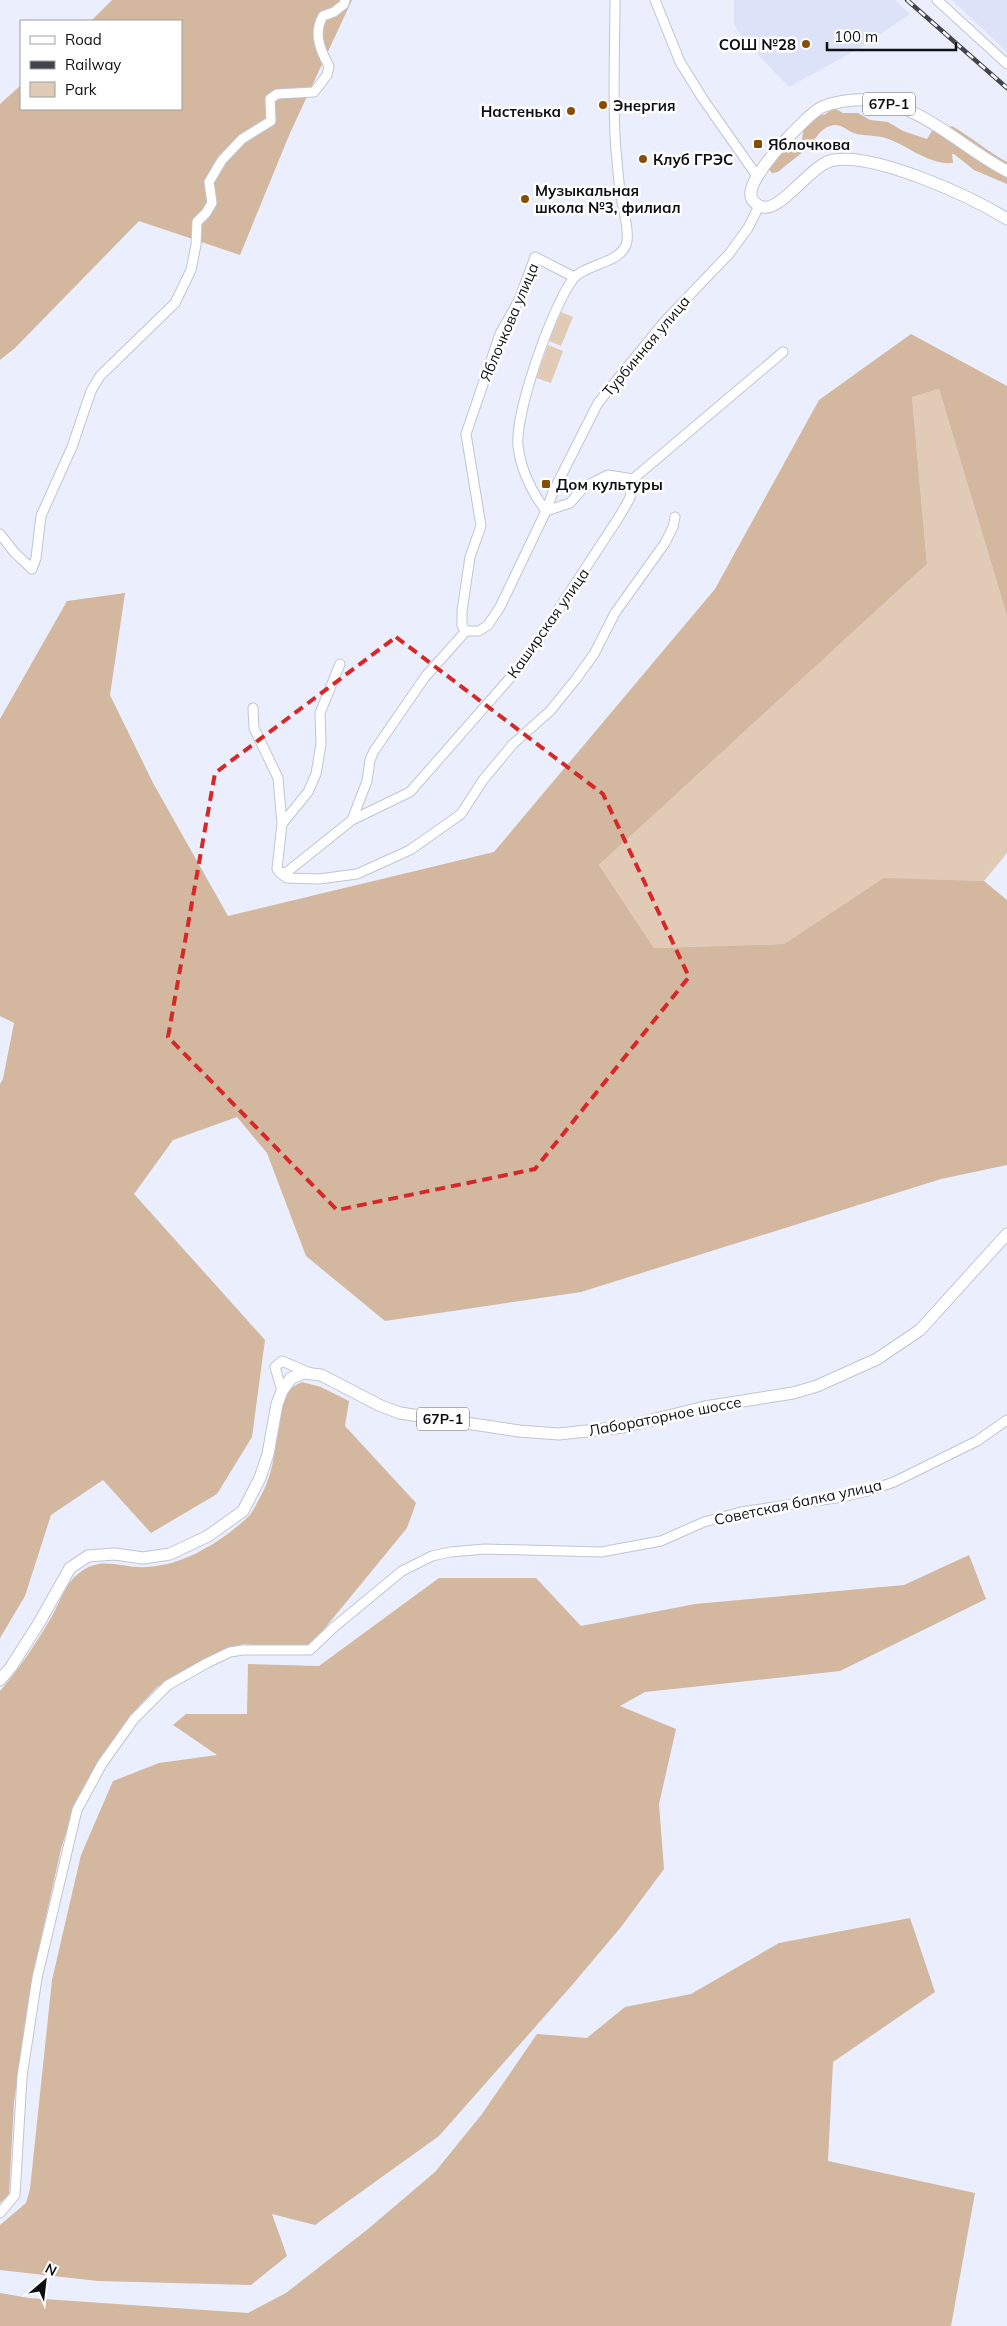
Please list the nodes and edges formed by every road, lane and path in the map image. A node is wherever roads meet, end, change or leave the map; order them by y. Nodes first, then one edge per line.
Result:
1 (345, 0) edge
2 (615, 0) edge
3 (655, 0) edge
4 (937, 0) edge
5 (1007, 64) edge
6 (1007, 171) edge
7 (757, 176) junction
8 (759, 206) junction
9 (1007, 219) edge
10 (574, 277) junction
11 (783, 352) dead end
12 (633, 479) junction
13 (546, 511) junction
14 (675, 517) dead end
15 (0, 534) edge
16 (466, 632) junction
17 (340, 664) dead end
18 (253, 708) dead end
19 (352, 820) junction
20 (282, 824) junction
21 (283, 872) junction
22 (1007, 1234) edge
23 (312, 1374) junction
24 (282, 1391) junction
25 (1007, 1420) edge
26 (0, 1680) edge
27 (0, 2213) edge

1 - 15 street
2 - 10 street
3 - 7 street
4 - 5 street
6 - 7 main road, 67Р-1
7 - 8 main road, 67Р-1
8 - 9 main road
8 - 13 street, Турбинная улица
10 - 13 street
10 - 16 street, Яблочкова улица
11 - 12 street
12 - 13 street
12 - 19 street, Каширская улица
13 - 16 street, Турбинная улица
14 - 21 street
16 - 19 street, Турбинная улица
17 - 20 street
18 - 20 street
19 - 21 street, Каширская улица
20 - 21 street
22 - 23 main road, Лабораторное шоссе / 67Р-1
23 - 24 main road
23 - 24 street
24 - 26 main road
25 - 27 street, Советская балка улица

